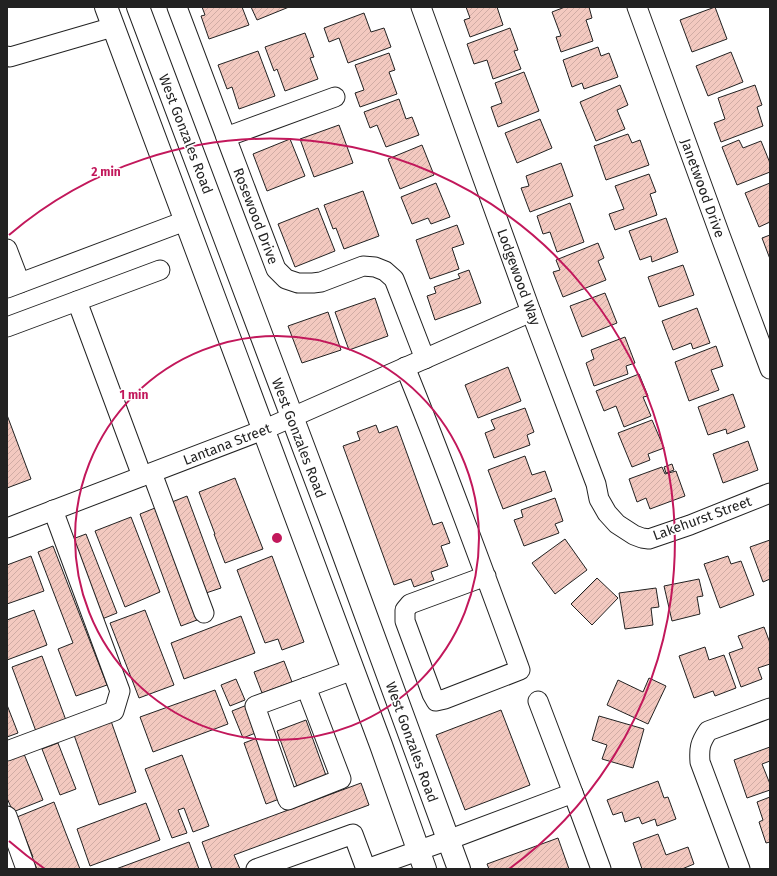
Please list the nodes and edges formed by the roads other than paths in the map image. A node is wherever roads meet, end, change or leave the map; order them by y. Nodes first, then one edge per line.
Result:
1 (138, 7) edge
2 (177, 7) edge
3 (421, 7) edge
4 (637, 7) edge
5 (109, 17) edge
6 (7, 56) edge
7 (335, 97) dead end
8 (226, 137) junction
9 (185, 221) junction
10 (7, 249) edge
11 (160, 270) dead end
12 (13, 285) edge
13 (77, 301) junction
14 (531, 312) junction
15 (7, 327) edge
16 (425, 359) junction
17 (405, 367) junction
18 (770, 369) edge
19 (292, 418) junction
20 (263, 430) junction
21 (147, 474) junction
22 (770, 493) edge
23 (53, 510) junction
24 (7, 528) edge
25 (634, 535) joint
26 (486, 576) junction
27 (204, 613) dead end
28 (353, 670) junction
29 (306, 687) junction
30 (538, 702) dead end
31 (770, 708) edge
32 (7, 751) edge
33 (573, 793) junction
34 (7, 816) edge
35 (448, 840) junction
36 (422, 860) edge
37 (371, 868) edge
38 (26, 869) edge
39 (256, 869) edge
40 (459, 869) edge
41 (601, 869) edge
42 (740, 869) edge

1 - 19 main road, West Gonzales Road
2 - 8 street, Rosewood Drive
3 - 14 street, Lodgewood Way
4 - 18 street, Janetwood Drive
5 - 6 street
5 - 9 main road
7 - 8 street
8 - 16 street, Rosewood Drive
9 - 12 street
9 - 20 main road
10 - 12 street
11 - 13 street
13 - 15 street
13 - 21 street
14 - 16 street, Lantana Street
14 - 25 street, Lodgewood Way
16 - 17 street, Lantana Street
17 - 19 street, Lantana Street
17 - 26 street
19 - 20 street, Lantana Street
19 - 35 main road, West Gonzales Road
20 - 21 street, Lantana Street
20 - 28 main road
21 - 23 street, Lantana Street
21 - 27 street
22 - 25 street, Lakehurst Street
23 - 24 street, Lantana Street
23 - 32 street
26 - 26 street
28 - 29 street
28 - 36 main road
29 - 29 street
30 - 33 street
31 - 42 street
33 - 35 street
33 - 41 street
34 - 38 street
35 - 36 street
35 - 40 main road, West Gonzales Road
36 - 37 street
37 - 39 street

